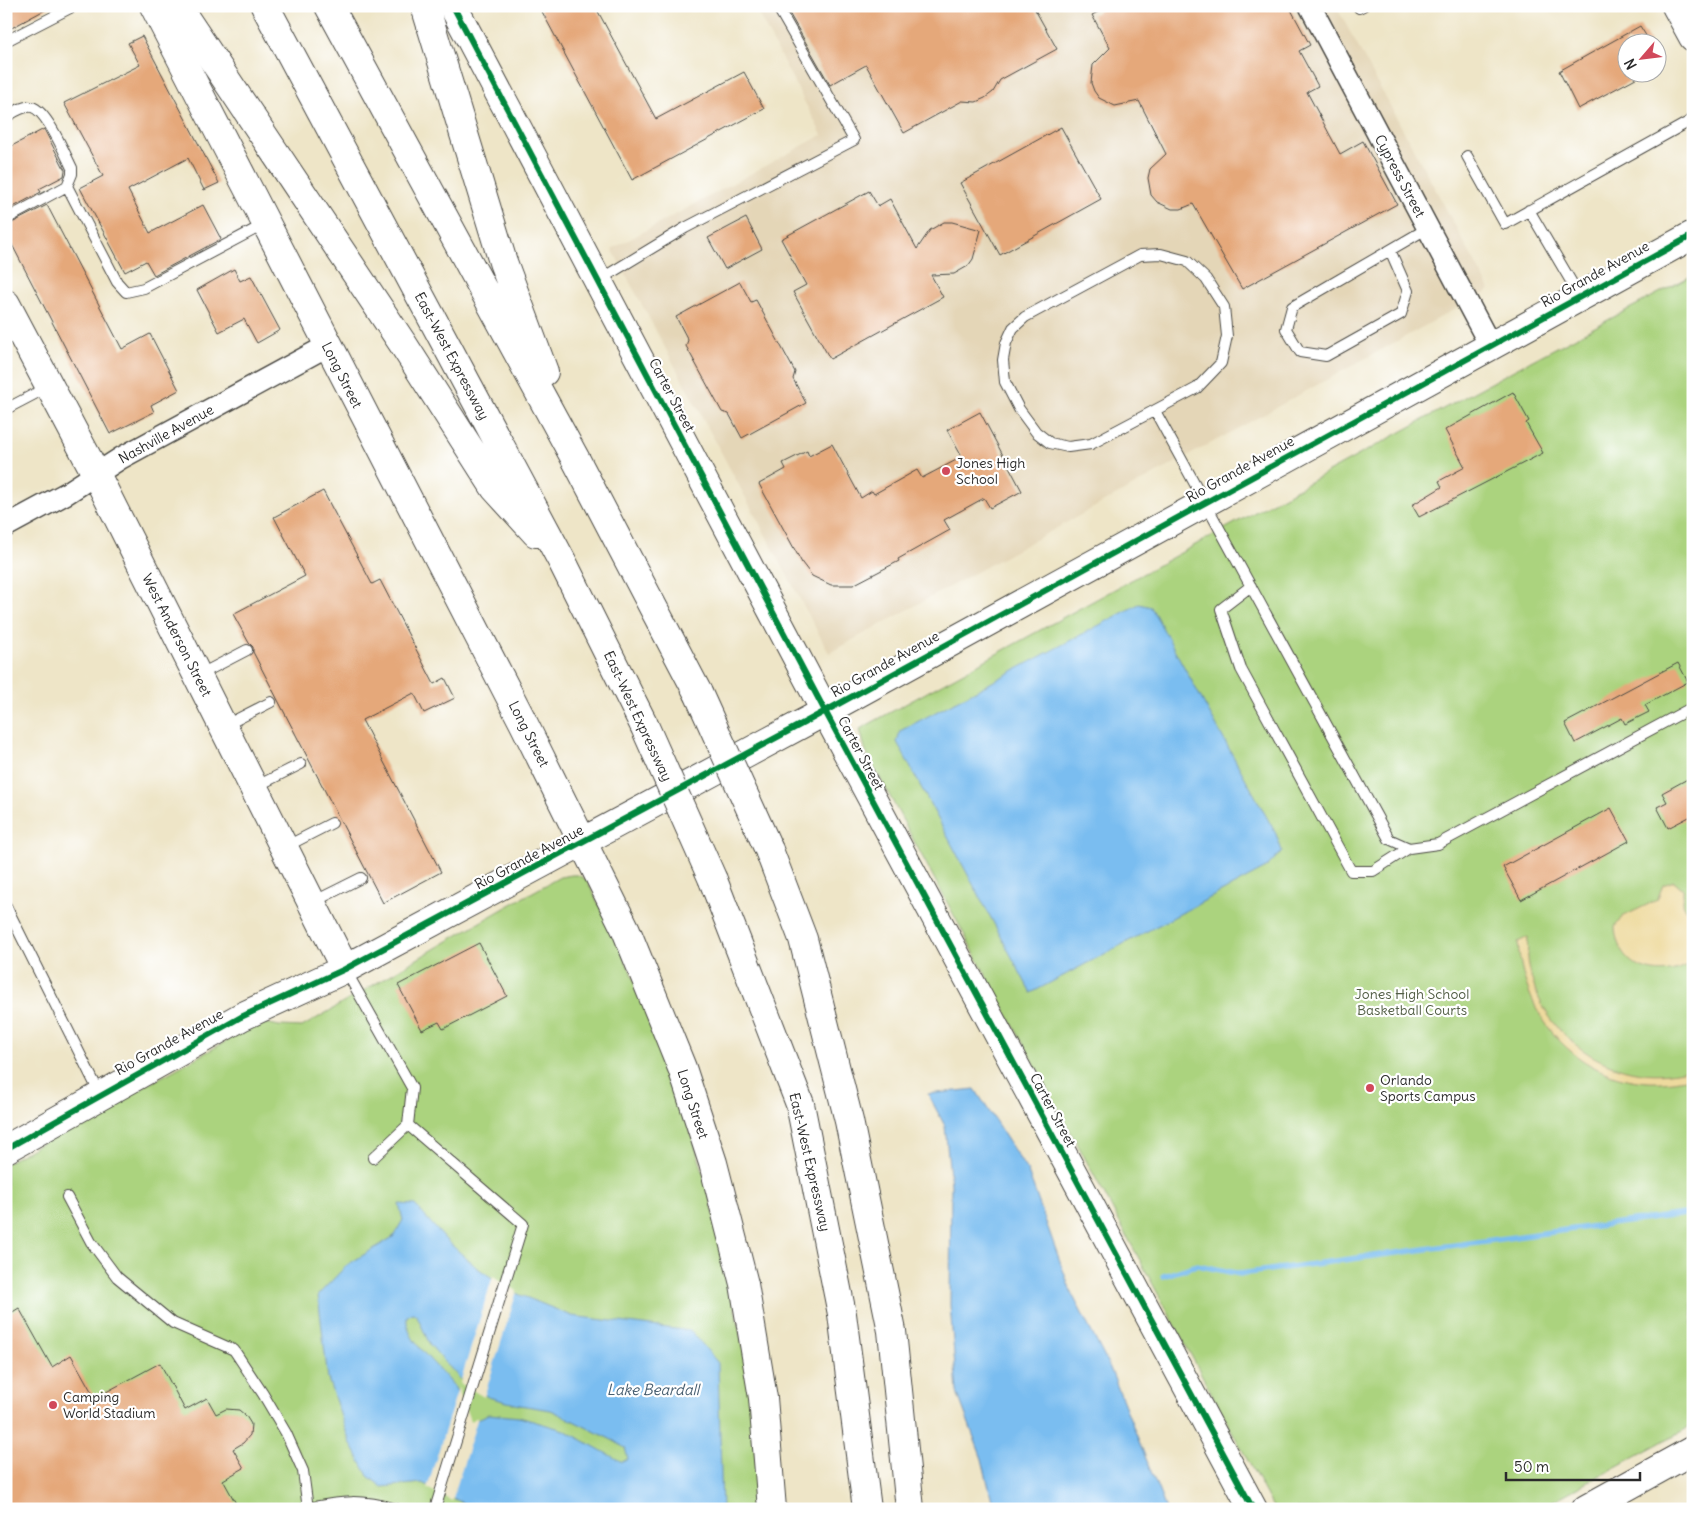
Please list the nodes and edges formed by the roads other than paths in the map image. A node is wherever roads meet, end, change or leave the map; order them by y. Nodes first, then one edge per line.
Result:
1 (74, 6) edge
2 (154, 6) edge
3 (177, 6) edge
4 (265, 6) edge
5 (329, 6) edge
6 (425, 6) edge
7 (453, 6) edge
8 (777, 6) edge
9 (1310, 6) edge
10 (1676, 6) edge
11 (1693, 37) edge
12 (6, 41) edge
13 (1693, 102) edge
14 (6, 116) edge
15 (1693, 116) edge
16 (1467, 156) dead end
17 (66, 186) junction
18 (1529, 210) junction
19 (6, 219) edge
20 (266, 224) junction
21 (1428, 228) junction
22 (1693, 235) edge
23 (1390, 250) junction
24 (598, 280) junction
25 (1580, 297) junction
26 (6, 304) edge
27 (1490, 345) junction
28 (327, 346) junction
29 (49, 386) junction
30 (6, 409) edge
31 (1155, 411) junction
32 (576, 460) junction
33 (96, 474) junction
34 (1205, 502) junction
35 (6, 526) edge
36 (563, 563) junction
37 (1251, 586) junction
38 (247, 650) dead end
39 (198, 676) junction
40 (271, 702) dead end
41 (1693, 707) edge
42 (825, 711) junction
43 (223, 727) junction
44 (300, 764) dead end
45 (254, 788) junction
46 (332, 823) dead end
47 (582, 842) junction
48 (284, 848) junction
49 (1409, 848) junction
50 (361, 878) dead end
51 (312, 903) junction
52 (6, 906) edge
53 (345, 969) junction
54 (100, 1095) junction
55 (408, 1125) junction
56 (6, 1149) edge
57 (373, 1158) dead end
58 (67, 1197) dead end
59 (1693, 1450) edge
60 (308, 1508) edge
61 (396, 1509) edge
62 (435, 1509) edge
63 (772, 1509) edge
64 (867, 1509) edge
65 (910, 1509) edge
66 (1253, 1509) edge
67 (1586, 1509) edge

1 - 12 lane
2 - 20 main road, Long Street
3 - 36 main road
4 - 36 main road, East-West Expressway
5 - 32 main road
6 - 32 main road
7 - 24 main road, Carter Street
8 - 24 lane
9 - 21 street, Cypress Street
10 - 11 main road
13 - 15 lane
14 - 17 lane
15 - 18 lane
16 - 18 lane
17 - 19 lane
17 - 20 lane
18 - 25 lane
20 - 28 main road, Long Street
21 - 23 lane
21 - 27 street, Cypress Street
22 - 25 main road, Rio Grande Avenue
23 - 23 lane
24 - 42 main road, Carter Street
25 - 27 main road, Rio Grande Avenue
26 - 29 main road, West Anderson Street
27 - 34 main road, Rio Grande Avenue
28 - 33 street, Nashville Avenue
28 - 47 main road, Long Street
29 - 30 lane
29 - 33 main road, West Anderson Street
31 - 31 lane
31 - 34 lane
32 - 65 main road, bridge
33 - 35 street, Nashville Avenue
33 - 39 main road, West Anderson Street
34 - 37 lane
34 - 42 main road, Rio Grande Avenue
36 - 64 main road, East-West Expressway, bridge
37 - 49 lane
37 - 49 lane
38 - 39 lane
39 - 43 main road, West Anderson Street
40 - 43 lane
41 - 49 lane
42 - 47 main road, Rio Grande Avenue
42 - 66 main road, Carter Street
43 - 45 main road, West Anderson Street
44 - 45 lane
45 - 48 main road, West Anderson Street
46 - 48 lane
47 - 53 main road, Rio Grande Avenue
47 - 63 main road, Long Street
48 - 51 main road, West Anderson Street
50 - 51 lane
51 - 53 main road, West Anderson Street
52 - 54 lane
53 - 54 main road, Rio Grande Avenue
53 - 55 lane
54 - 56 main road, Rio Grande Avenue
55 - 57 lane
55 - 62 lane
58 - 60 lane
59 - 67 main road
60 - 61 lane

